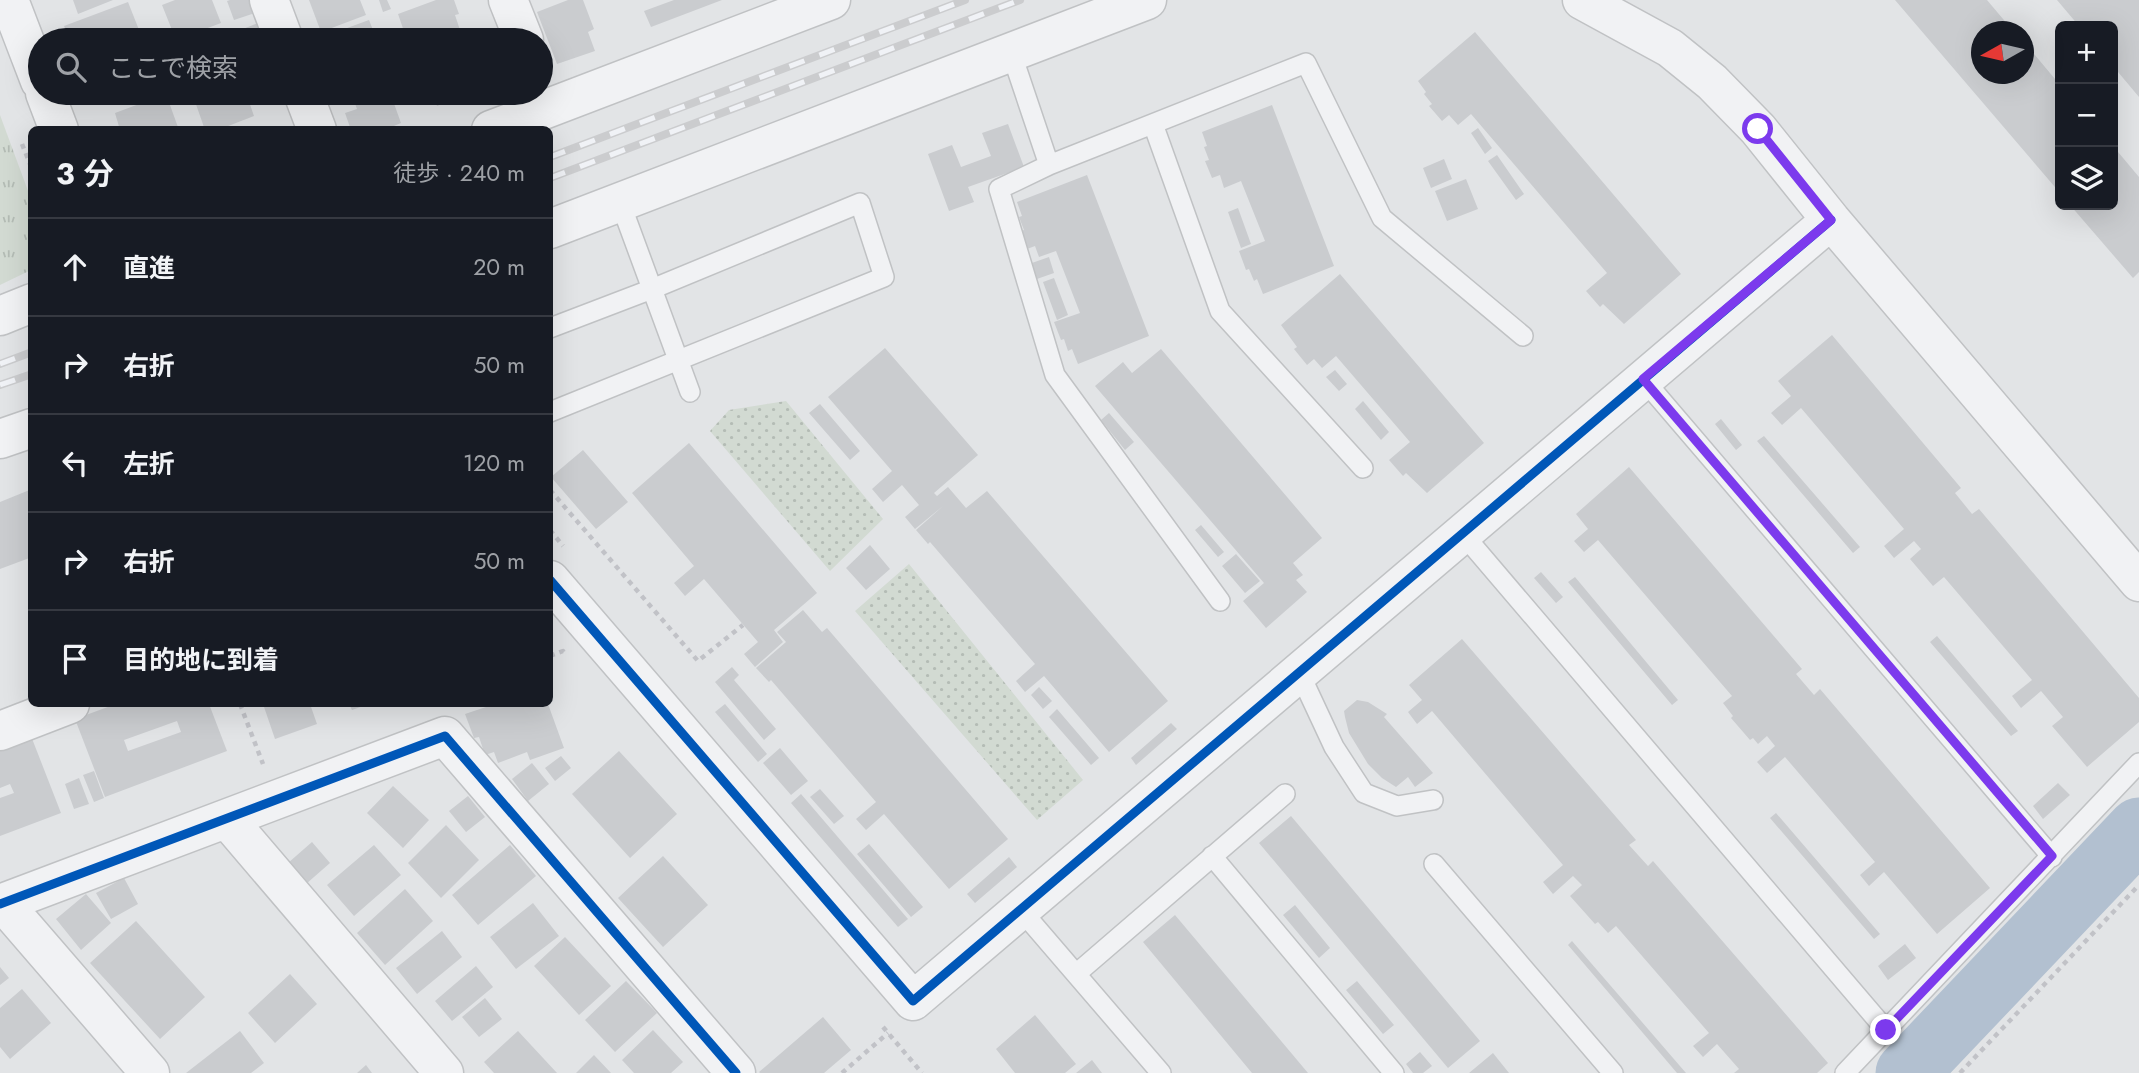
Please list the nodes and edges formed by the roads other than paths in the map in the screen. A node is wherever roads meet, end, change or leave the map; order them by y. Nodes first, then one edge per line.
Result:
1 (9, 0) edge
2 (269, 0) edge
3 (508, 0) edge
4 (831, 0) edge
5 (1147, 0) edge
6 (1582, 0) edge
7 (750, 14) edge
8 (280, 28) edge
9 (519, 28) edge
10 (28, 50) edge
11 (1011, 52) junction
12 (553, 94) edge
13 (50, 105) edge
14 (308, 105) edge
15 (532, 105) edge
16 (1153, 124) junction
17 (57, 126) edge
18 (315, 126) edge
19 (498, 126) edge
20 (1049, 165) junction
21 (620, 202) junction
22 (1831, 220) junction
23 (553, 228) edge
24 (652, 289) junction
25 (28, 305) edge
26 (0, 316) edge
27 (553, 327) edge
28 (1523, 336) dead end
29 (678, 360) junction
30 (1643, 379) junction
31 (690, 392) dead end
32 (553, 411) edge
33 (28, 429) edge
34 (0, 439) edge
35 (1363, 468) dead end
36 (1462, 533) junction
37 (2139, 582) edge
38 (553, 583) edge
39 (1220, 601) dead end
40 (1299, 672) junction
41 (62, 707) edge
42 (0, 731) edge
43 (2139, 764) edge
44 (1285, 794) dead end
45 (1433, 800) dead end
46 (227, 818) junction
47 (1212, 856) junction
48 (2052, 856) junction
49 (1434, 864) dead end
50 (2, 903) edge
51 (1020, 909) junction
52 (1076, 974) junction
53 (1886, 1030) junction
54 (150, 1073) edge
55 (444, 1073) edge
56 (736, 1073) edge
57 (1161, 1073) edge
58 (1394, 1073) edge
59 (1613, 1073) edge
60 (1845, 1073) edge

1 - 10 street
2 - 8 street
3 - 9 street
4 - 7 street
5 - 11 street
6 - 22 street
7 - 12 street
11 - 20 lane
11 - 21 street
13 - 17 street
14 - 18 street
15 - 19 street
16 - 20 lane
16 - 28 lane
16 - 35 lane
20 - 39 lane
21 - 23 street
21 - 24 lane
22 - 30 street
22 - 37 street
24 - 27 lane
24 - 29 lane
24 - 29 lane
25 - 26 street
29 - 31 lane
29 - 32 lane
30 - 36 street
30 - 48 lane
33 - 34 street
36 - 40 street
36 - 53 lane
38 - 51 street
40 - 45 lane
40 - 51 street
41 - 42 street
43 - 48 lane
44 - 47 lane
46 - 50 street
46 - 55 street
46 - 56 street
47 - 52 lane
47 - 58 lane
48 - 53 lane
49 - 59 lane
50 - 54 street
51 - 52 lane
52 - 57 lane
53 - 60 lane

